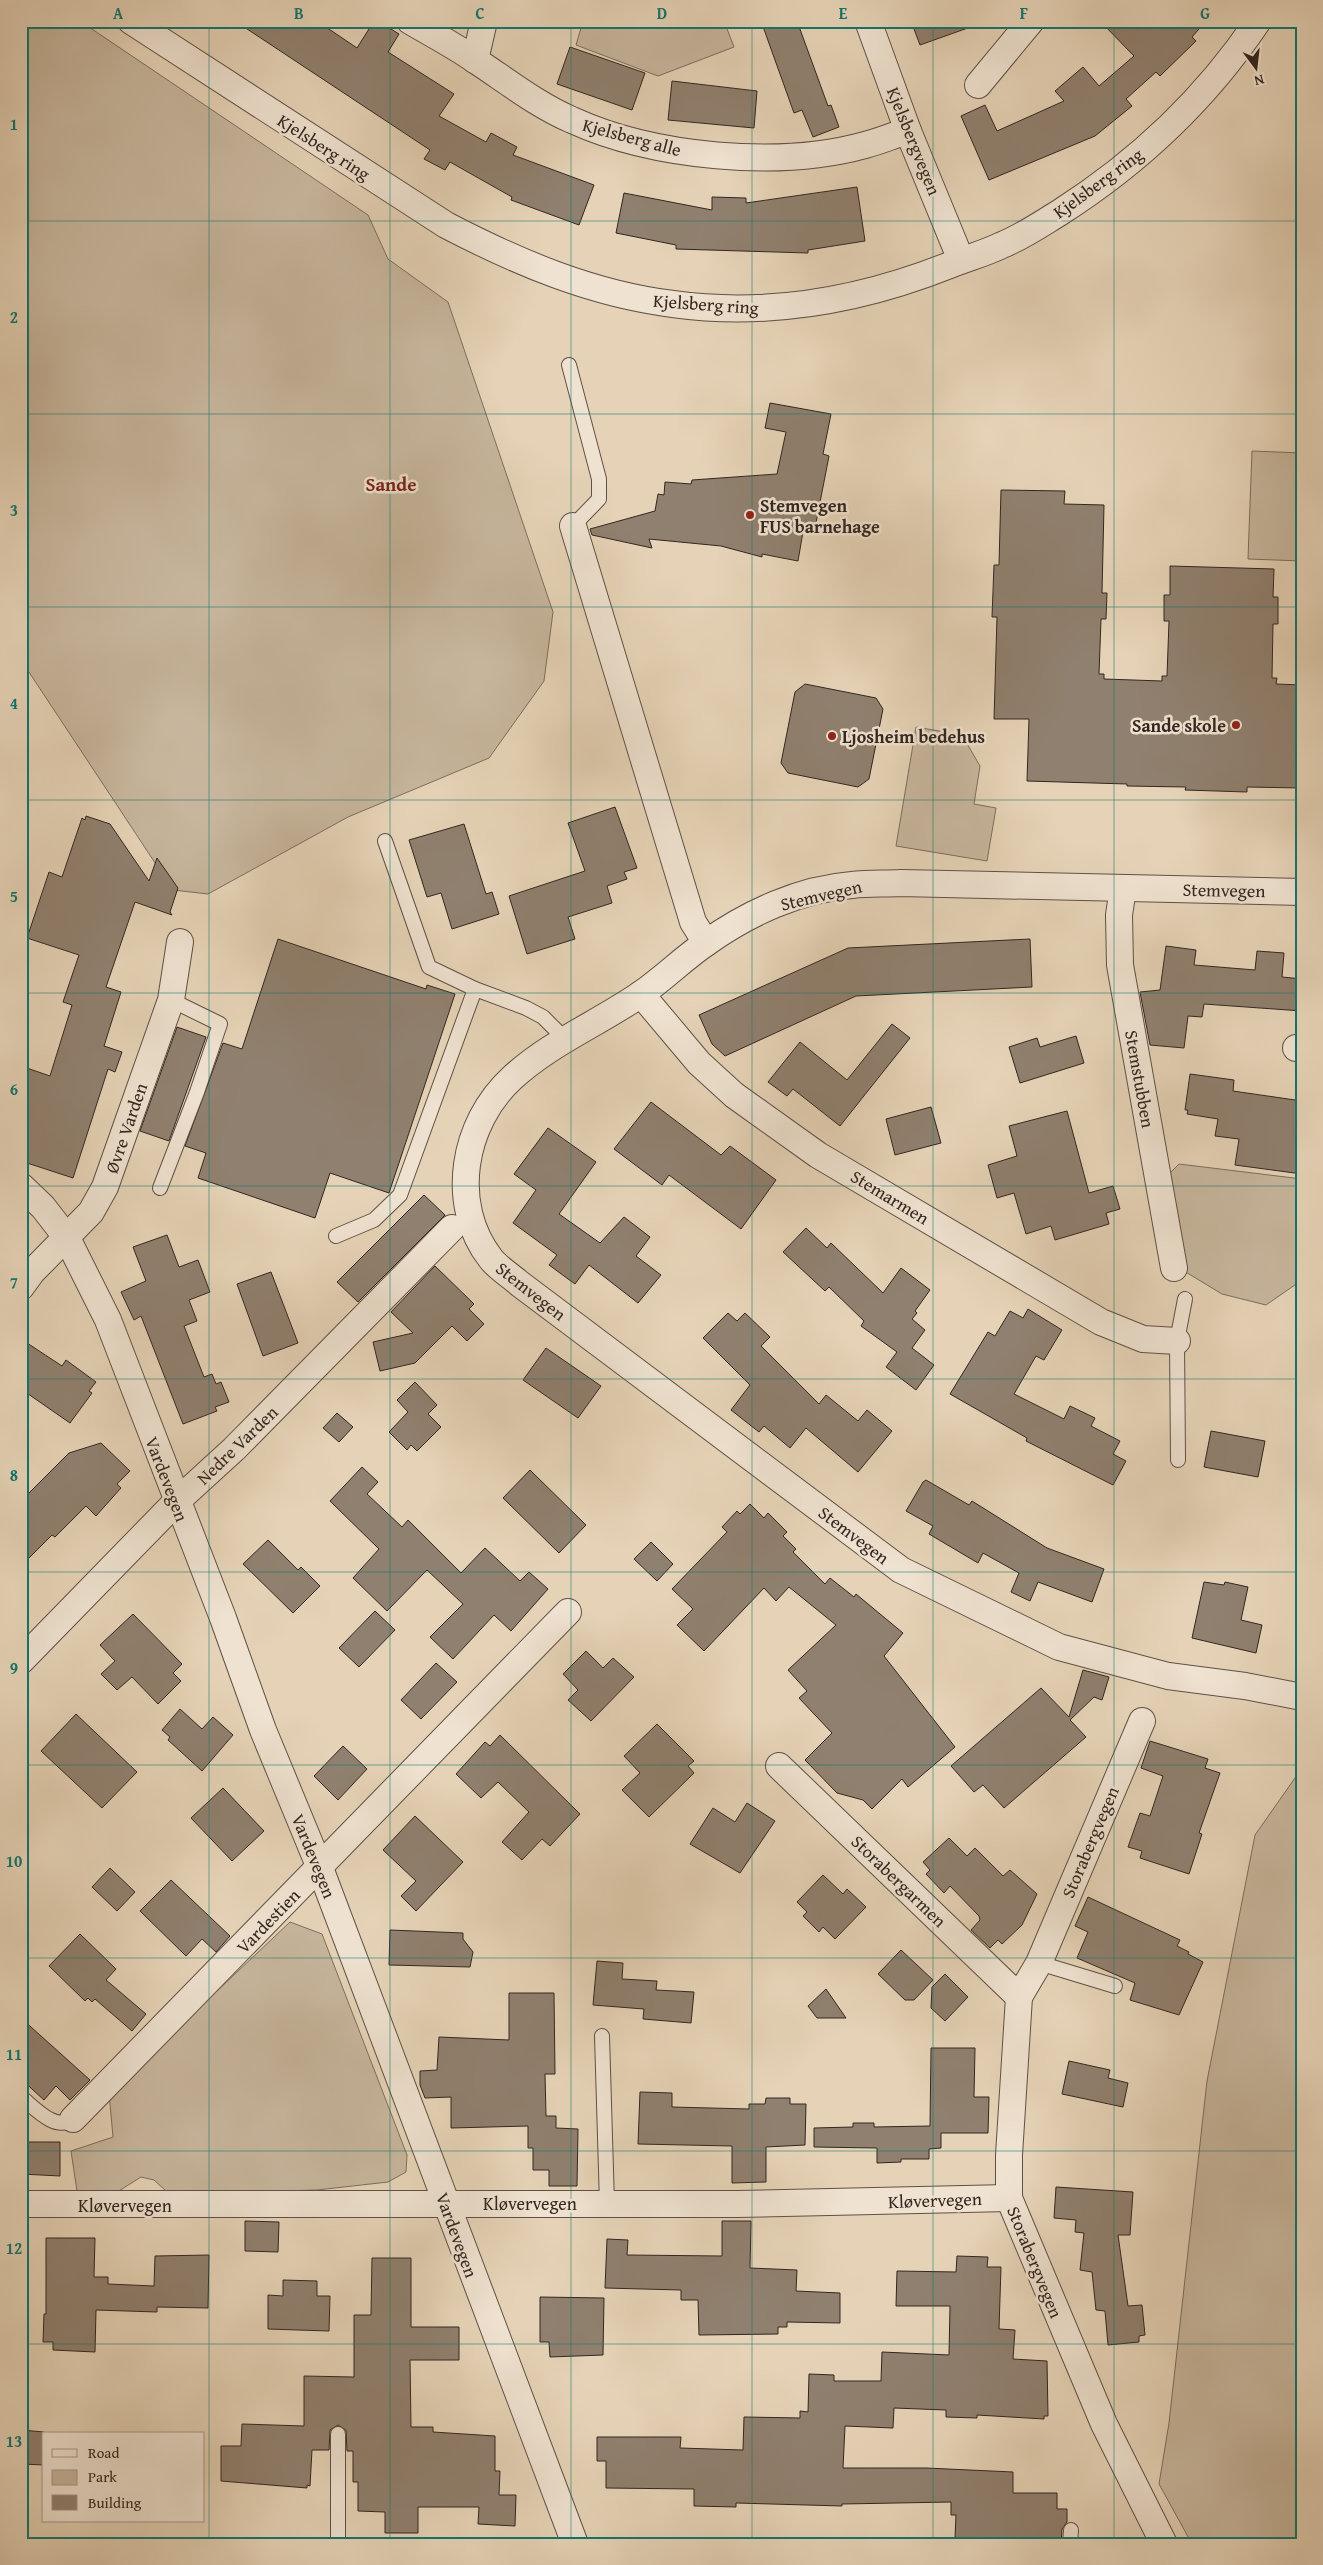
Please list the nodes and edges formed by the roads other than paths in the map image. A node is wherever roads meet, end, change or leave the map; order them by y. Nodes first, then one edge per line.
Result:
1 (131, 21) edge
2 (410, 21) edge
3 (484, 21) edge
4 (868, 21) edge
5 (1031, 21) edge
6 (1258, 21) edge
7 (475, 60) junction
8 (978, 86) dead end
9 (908, 130) junction
10 (962, 260) junction
11 (569, 365) dead end
12 (573, 526) joint
13 (385, 841) dead end
14 (1123, 888) junction
15 (1302, 892) edge
16 (180, 942) dead end
17 (706, 943) junction
18 (475, 989) junction
19 (641, 994) junction
20 (171, 1000) junction
21 (565, 1039) junction
22 (21, 1186) edge
23 (160, 1188) dead end
24 (452, 1228) dead end
25 (336, 1236) dead end
26 (67, 1238) junction
27 (1174, 1268) dead end
28 (21, 1287) edge
29 (1185, 1299) dead end
30 (1177, 1341) junction
31 (1178, 1460) dead end
32 (176, 1502) junction
33 (568, 1612) dead end
34 (21, 1661) edge
35 (1302, 1697) edge
36 (1142, 1722) dead end
37 (779, 1766) dead end
38 (320, 1868) junction
39 (1039, 1963) junction
40 (1115, 1986) dead end
41 (1019, 1997) junction
42 (602, 2036) dead end
43 (21, 2097) edge
44 (73, 2119) joint
45 (1009, 2198) junction
46 (445, 2202) junction
47 (21, 2204) edge
48 (607, 2204) junction
49 (338, 2434) dead end
50 (338, 2544) edge
51 (574, 2544) edge
52 (1164, 2544) edge

1 - 10 street, Kjelsberg ring
2 - 7 street, Kjelsberg alle
3 - 7 street
4 - 9 street, Kjelsbergvegen
5 - 8 street
6 - 10 street, Kjelsberg ring
7 - 9 street, Kjelsberg alle
9 - 10 street, Kjelsbergvegen
11 - 12 lane
12 - 17 street
13 - 18 lane
14 - 15 street, Stemvegen
14 - 17 street, Stemvegen
14 - 27 street, Stemstubben
16 - 20 street, Øvre Varden
17 - 19 street, Stemvegen
18 - 21 lane
18 - 25 lane
19 - 21 street, Stemvegen
19 - 30 street, Stemarmen
20 - 23 lane
20 - 26 street, Øvre Varden
21 - 35 street, Stemvegen
22 - 26 street, Vardevegen
24 - 32 street, Nedre Varden
26 - 28 street, Øvre Varden
26 - 32 street, Vardevegen
29 - 30 lane
30 - 31 lane
32 - 34 street, Nedre Varden
32 - 38 street, Vardevegen
33 - 38 street, Vardestien
36 - 39 street, Storabergvegen
37 - 41 street, Storabergarmen
38 - 44 street, Vardestien
38 - 46 street, Vardevegen
39 - 40 lane
39 - 41 street, Storabergvegen
41 - 45 street, Storabergvegen
42 - 48 lane
43 - 44 lane, Vardestien
45 - 48 street, Kløvervegen
45 - 52 street, Storabergvegen
46 - 47 street, Kløvervegen
46 - 48 street, Kløvervegen
46 - 51 street, Vardevegen
49 - 50 lane

